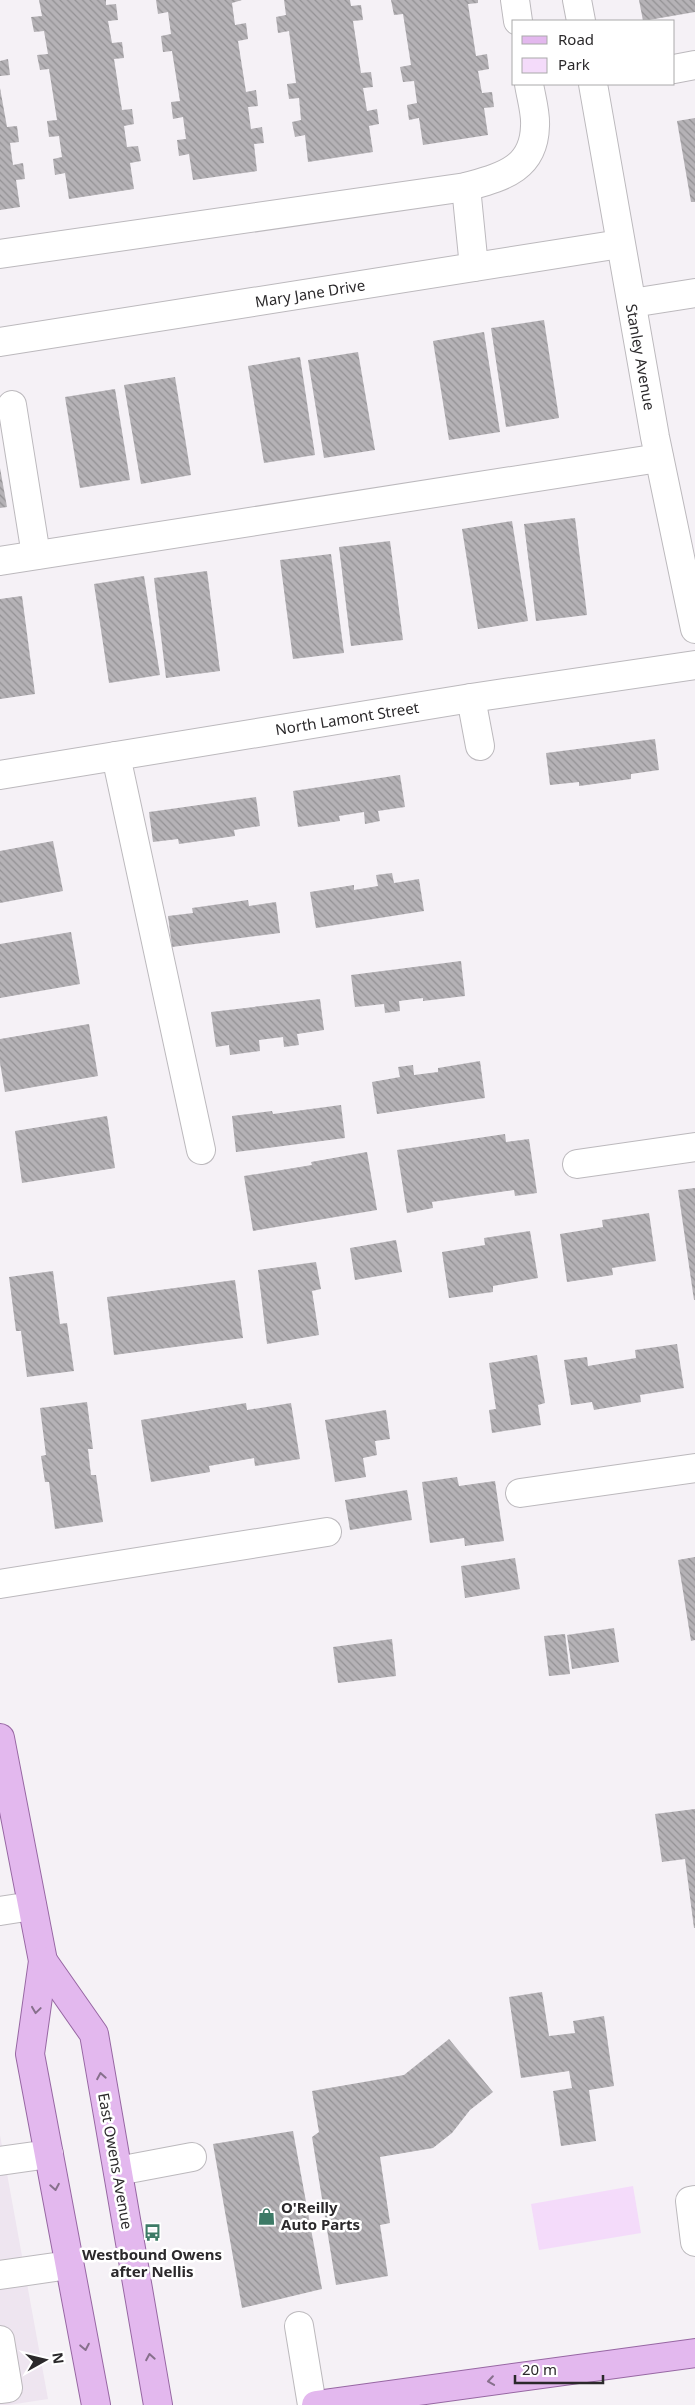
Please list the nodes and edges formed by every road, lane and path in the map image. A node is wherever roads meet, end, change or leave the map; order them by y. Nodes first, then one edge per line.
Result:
1 (515, 0) edge
2 (577, 0) edge
3 (518, 20) edge
4 (581, 20) edge
5 (695, 65) edge
6 (675, 69) edge
7 (528, 85) edge
8 (593, 85) edge
9 (466, 186) junction
10 (620, 244) junction
11 (0, 254) edge
12 (474, 267) junction
13 (695, 292) edge
14 (632, 303) junction
15 (0, 342) edge
16 (12, 405) dead end
17 (659, 458) junction
18 (36, 555) junction
19 (0, 561) edge
20 (695, 629) edge
21 (695, 665) edge
22 (471, 698) junction
23 (480, 746) dead end
24 (116, 756) junction
25 (0, 775) edge
26 (695, 1147) edge
27 (201, 1150) dead end
28 (577, 1164) dead end
29 (695, 1468) edge
30 (520, 1493) dead end
31 (327, 1532) dead end
32 (0, 1584) edge
33 (0, 1738) edge
34 (32, 1906) junction
35 (0, 1911) edge
36 (43, 1962) junction
37 (49, 2154) junction
38 (192, 2157) dead end
39 (0, 2161) edge
40 (118, 2171) junction
41 (695, 2200) edge
42 (695, 2242) edge
43 (69, 2265) junction
44 (0, 2275) edge
45 (299, 2326) dead end
46 (0, 2340) edge
47 (695, 2353) edge
48 (0, 2390) edge
49 (96, 2405) edge
50 (158, 2405) edge
51 (312, 2405) edge
52 (316, 2405) edge

1 - 3 street
2 - 4 street
5 - 6 street
7 - 9 street
8 - 10 street, Stanley Avenue
9 - 11 street
9 - 12 street
10 - 12 street, Mary Jane Drive
10 - 14 street, Stanley Avenue
12 - 15 street, Mary Jane Drive
13 - 14 street
14 - 17 street, Stanley Avenue
16 - 18 street
17 - 18 street
17 - 20 street, Stanley Avenue
18 - 19 street
21 - 22 street, North Lamont Street
22 - 23 street
22 - 24 street, North Lamont Street
24 - 25 street, North Lamont Street
24 - 27 street
26 - 28 street
29 - 30 street
31 - 32 street
33 - 34 main road, East Owens Avenue
34 - 35 street
34 - 36 main road, East Owens Avenue
36 -> 37 main road, East Owens Avenue
40 -> 36 main road, East Owens Avenue
37 - 39 street
37 -> 43 main road, East Owens Avenue
38 - 40 street
50 -> 40 main road, East Owens Avenue
41 - 42 street
43 - 44 street
43 -> 49 main road, East Owens Avenue
45 - 51 street
46 - 48 street
47 -> 52 main road

